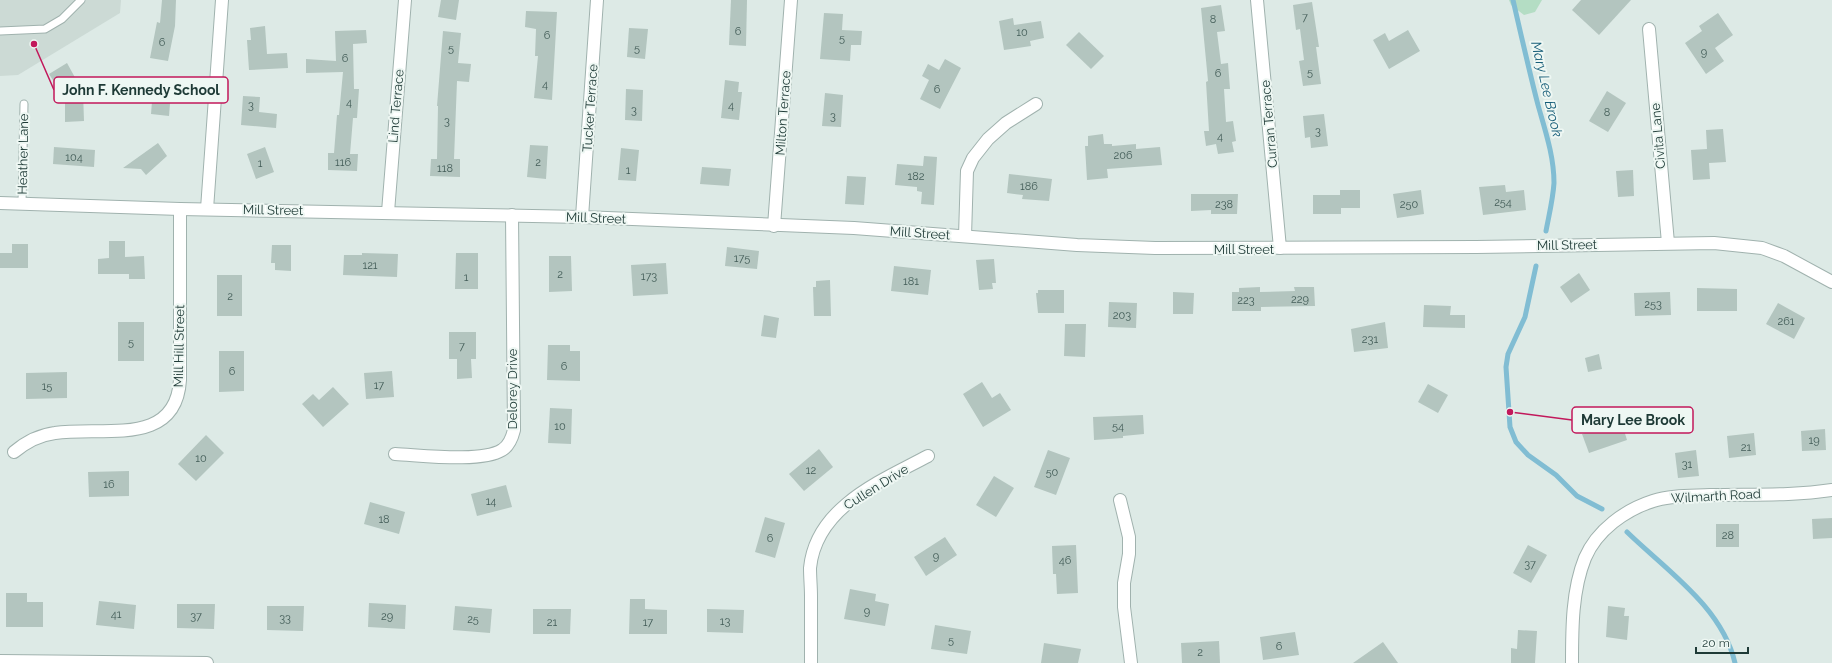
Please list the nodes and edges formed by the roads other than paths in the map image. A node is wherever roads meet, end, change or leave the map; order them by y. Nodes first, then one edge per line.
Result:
1 (81, 0) edge
2 (222, 0) edge
3 (405, 0) edge
4 (597, 0) edge
5 (791, 0) edge
6 (1257, 0) edge
7 (1649, 29) dead end
8 (0, 31) edge
9 (24, 104) dead end
10 (1036, 104) dead end
11 (0, 203) edge
12 (22, 203) junction
13 (180, 209) junction
14 (207, 209) junction
15 (388, 212) junction
16 (512, 215) junction
17 (582, 217) junction
18 (774, 226) junction
19 (965, 236) junction
20 (1668, 243) junction
21 (1280, 248) junction
22 (1832, 282) edge
23 (14, 452) dead end
24 (395, 454) dead end
25 (928, 456) dead end
26 (1832, 490) edge
27 (1120, 500) dead end
28 (0, 661) edge
29 (207, 663) edge
30 (811, 663) edge
31 (1131, 663) edge
32 (1572, 663) edge

1 - 8 lane
2 - 14 street
3 - 15 street, Lind Terrace
4 - 17 street, Tucker Terrace
5 - 18 street, Milton Terrace
6 - 21 street, Curran Terrace
7 - 20 street, Civita Lane
9 - 12 lane, Heather Lane
10 - 19 street
11 - 12 street, Mill Street
12 - 13 street, Mill Street
13 - 14 street, Mill Street
13 - 23 street, Mill Hill Street
14 - 15 street, Mill Street
15 - 16 street, Mill Street
16 - 17 street, Mill Street
16 - 24 street, Delorey Drive
17 - 18 street, Mill Street
18 - 19 street, Mill Street
19 - 21 street, Mill Street
20 - 21 street, Mill Street
20 - 22 street, Mill Street
25 - 30 street, Cullen Drive
26 - 32 street, Wilmarth Road
27 - 31 street
28 - 29 street

